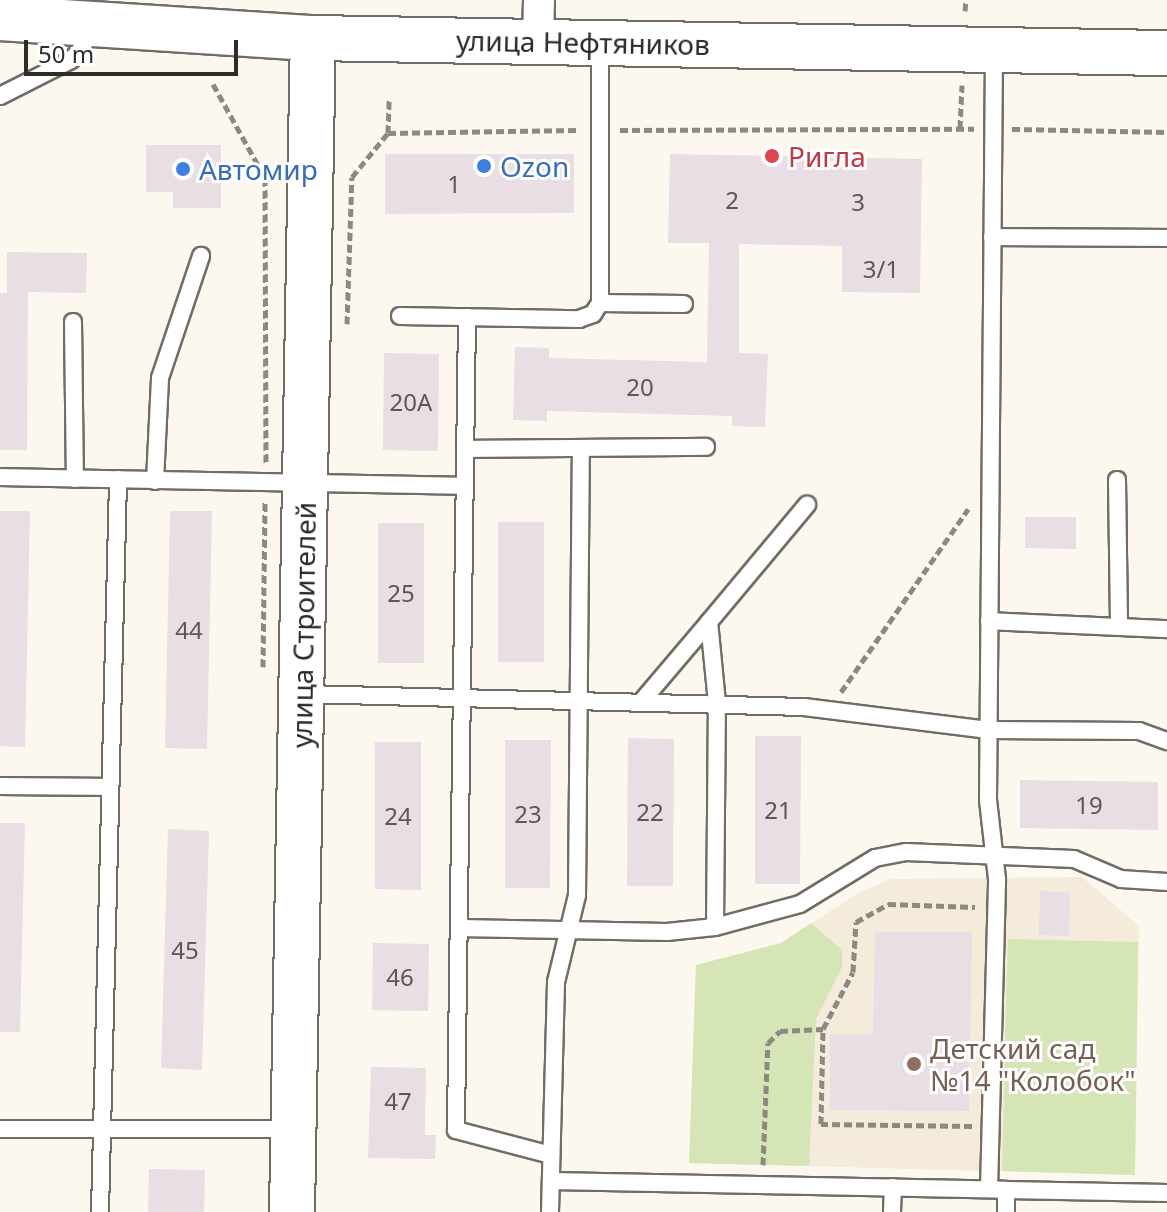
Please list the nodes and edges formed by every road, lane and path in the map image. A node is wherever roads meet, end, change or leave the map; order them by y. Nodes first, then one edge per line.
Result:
1 (966, 0) edge
2 (965, 11) dead end
3 (0, 18) edge
4 (538, 21) edge
5 (89, 23) junction
6 (313, 38) junction
7 (600, 42) junction
8 (994, 50) junction
9 (1167, 53) edge
10 (213, 84) dead end
11 (962, 85) dead end
12 (0, 96) edge
13 (389, 98) dead end
14 (960, 128) dead end
15 (388, 133) dead end
16 (992, 237) junction
17 (1167, 238) edge
18 (201, 256) dead end
19 (600, 303) junction
20 (684, 304) dead end
21 (400, 316) dead end
22 (467, 317) junction
23 (73, 322) dead end
24 (706, 447) dead end
25 (581, 448) junction
26 (465, 449) junction
27 (0, 477) edge
28 (990, 477) junction
29 (75, 479) junction
30 (118, 479) junction
31 (1117, 480) dead end
32 (155, 481) junction
33 (286, 482) junction
34 (465, 486) junction
35 (265, 505) dead end
36 (807, 505) dead end
37 (989, 621) junction
38 (709, 622) junction
39 (1119, 627) junction
40 (1167, 629) edge
41 (303, 694) junction
42 (462, 697) junction
43 (579, 700) junction
44 (642, 701) junction
45 (717, 703) junction
46 (830, 709) junction
47 (989, 730) junction
48 (1167, 741) edge
49 (0, 786) edge
50 (110, 787) junction
51 (996, 853) junction
52 (1167, 882) edge
53 (996, 908) junction
54 (715, 927) junction
55 (459, 928) junction
56 (570, 929) junction
57 (823, 1029) junction
58 (990, 1126) junction
59 (101, 1127) junction
60 (0, 1129) edge
61 (293, 1129) junction
62 (551, 1155) junction
63 (551, 1181) junction
64 (762, 1185) junction
65 (893, 1187) junction
66 (998, 1190) junction
67 (1167, 1193) edge
68 (100, 1212) edge
69 (292, 1212) edge
70 (550, 1212) edge
71 (892, 1212) edge
72 (1006, 1212) edge

1 - 2 path
3 - 5 main road, улица Нефтяников
4 - 6 main road, улица Нефтяников
4 - 7 main road, улица Нефтяников
5 - 6 main road, улица Нефтяников
5 - 12 lane
6 - 33 main road, улица Строителей
7 - 8 main road, улица Нефтяников
7 - 19 lane
8 - 9 main road, улица Нефтяников
8 - 16 lane
10 - 33 path
11 - 14 path
13 - 15 path
16 - 17 lane
16 - 28 lane
18 - 32 lane
19 - 20 lane
19 - 22 lane
21 - 22 lane
22 - 26 lane
23 - 29 lane
24 - 25 lane
25 - 26 lane
25 - 43 lane
26 - 34 lane
27 - 29 lane
28 - 37 lane
28 - 46 path
29 - 30 lane
30 - 32 lane
30 - 50 lane
31 - 39 lane
32 - 33 lane
33 - 34 lane
33 - 35 path
33 - 41 main road, улица Строителей
34 - 42 lane
36 - 38 lane
37 - 39 lane
37 - 47 lane
38 - 44 lane
38 - 45 lane
39 - 40 lane
41 - 42 lane
41 - 61 main road, улица Строителей
42 - 43 lane
42 - 55 lane
43 - 44 lane
43 - 56 lane
44 - 45 lane
45 - 46 lane
45 - 54 lane
46 - 47 lane
47 - 48 lane
47 - 51 lane
49 - 50 lane
50 - 59 lane
51 - 52 lane
51 - 53 lane
51 - 54 lane
53 - 57 path
53 - 58 lane
54 - 56 lane
55 - 56 lane
55 - 62 lane
56 - 62 lane
57 - 58 path
57 - 64 path
58 - 66 lane
59 - 60 lane
59 - 61 lane
59 - 68 lane
61 - 69 main road, улица Строителей
62 - 63 lane
63 - 64 lane
63 - 70 lane
64 - 65 lane
65 - 66 lane
65 - 71 lane
66 - 67 lane
66 - 72 lane

